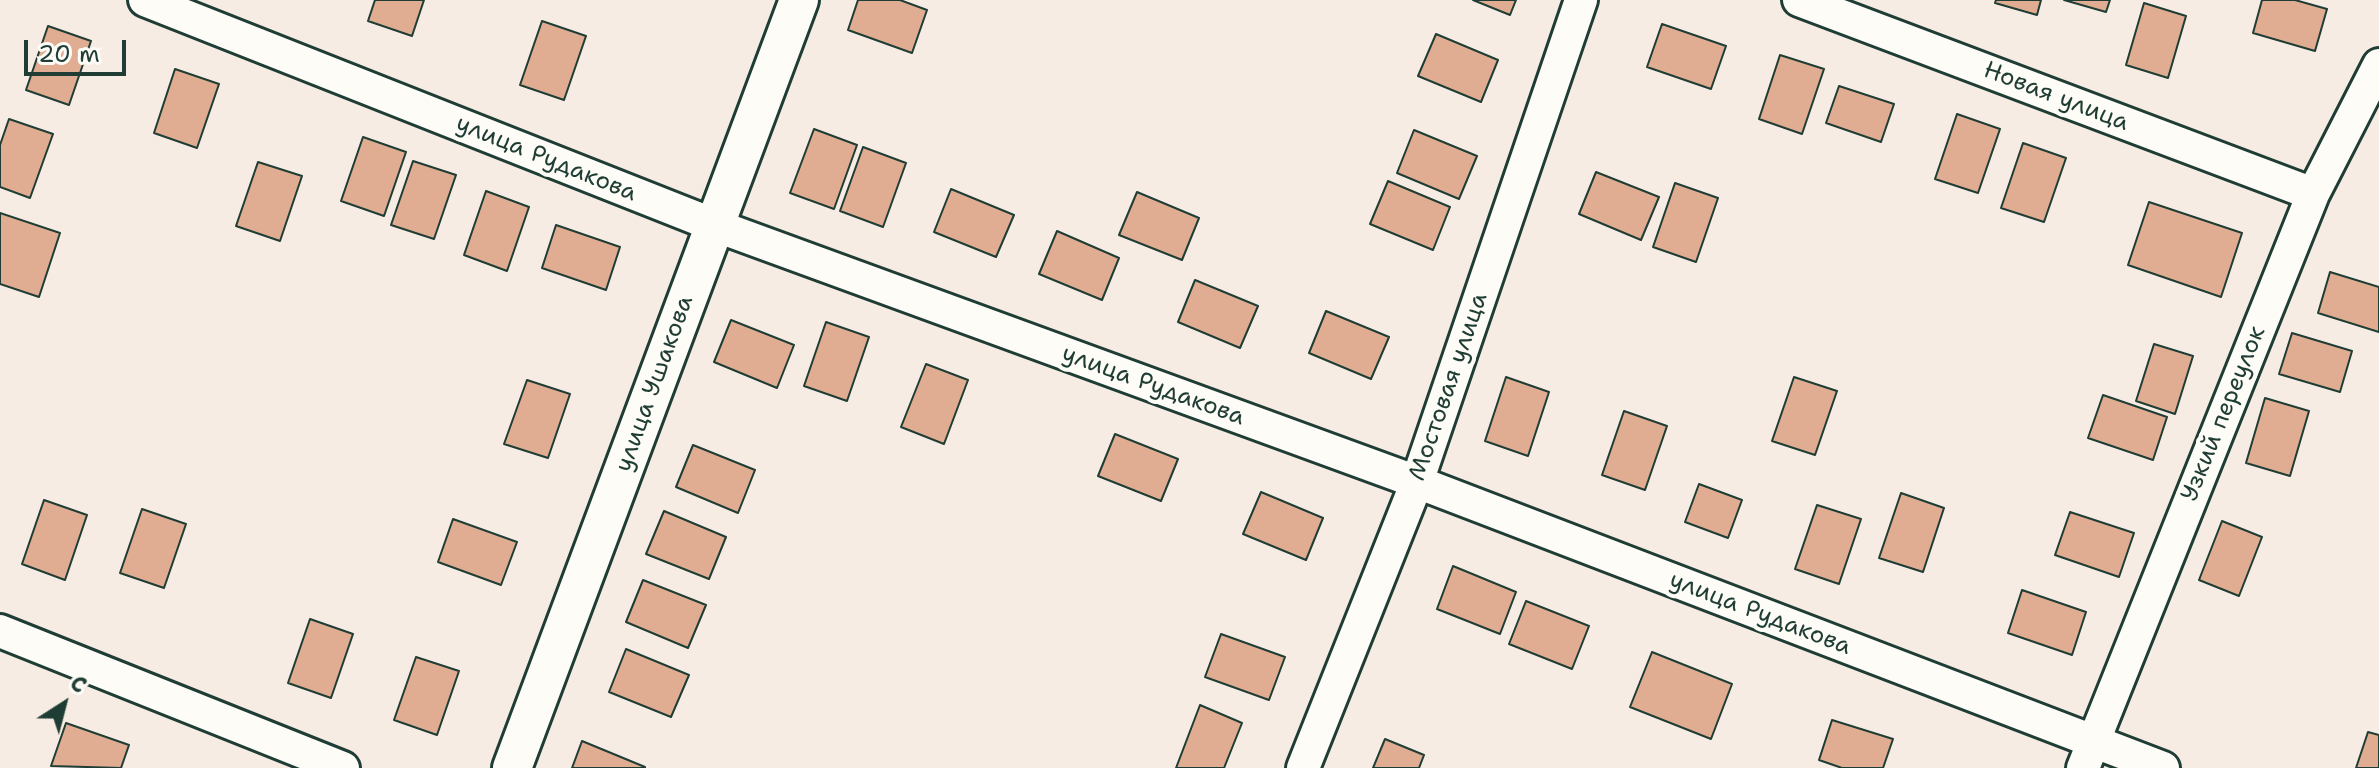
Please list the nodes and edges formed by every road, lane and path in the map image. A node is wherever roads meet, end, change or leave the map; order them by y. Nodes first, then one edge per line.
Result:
1 (145, 0) edge
2 (799, 0) edge
3 (1581, 0) edge
4 (1799, 0) edge
5 (2379, 65) edge
6 (2313, 194) junction
7 (714, 225) junction
8 (1417, 482) junction
9 (0, 631) edge
10 (2087, 755) edge
11 (343, 768) edge
12 (512, 768) edge
13 (1303, 768) edge
14 (2163, 768) edge

1 - 7 street, улица Рудакова
2 - 7 street, улица Ушакова
3 - 8 street, Мостовая улица
4 - 6 street, Новая улица
5 - 6 street, Узкий переулок
6 - 10 street, Узкий переулок
7 - 8 street, улица Рудакова
7 - 12 street, улица Ушакова
8 - 10 street, улица Рудакова
8 - 13 street, Мостовая улица
9 - 11 street
10 - 14 street, улица Рудакова

